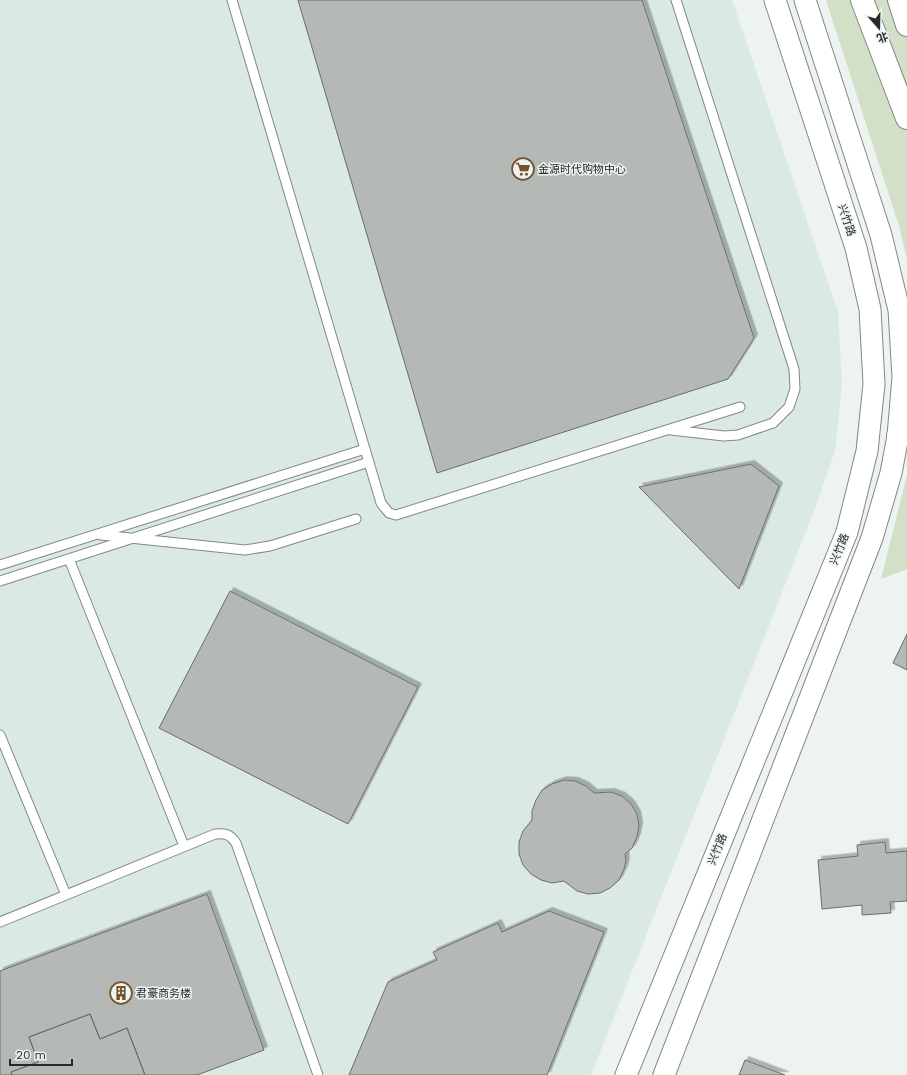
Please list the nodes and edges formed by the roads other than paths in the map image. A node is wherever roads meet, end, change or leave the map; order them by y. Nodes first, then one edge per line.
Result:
1 (232, 0) edge
2 (676, 0) edge
3 (775, 0) edge
4 (805, 0) edge
5 (862, 0) edge
6 (899, 0) edge
7 (907, 25) edge
8 (907, 118) edge
9 (740, 407) dead end
10 (668, 430) junction
11 (902, 433) edge
12 (365, 449) junction
13 (369, 462) junction
14 (356, 519) dead end
15 (96, 534) junction
16 (134, 538) junction
17 (69, 559) junction
18 (0, 565) edge
19 (0, 581) edge
20 (0, 735) edge
21 (184, 846) junction
22 (66, 895) junction
23 (0, 922) edge
24 (318, 1075) edge
25 (626, 1075) edge
26 (664, 1075) edge

1 - 12 lane
2 - 10 lane
3 - 25 street, 兴竹路
4 - 11 street
5 - 8 highway
6 - 7 highway
9 - 10 lane
10 - 13 lane
11 - 26 street
12 - 13 lane
12 - 15 lane
13 - 16 lane
14 - 16 lane
15 - 16 lane
15 - 18 lane
16 - 17 lane
17 - 19 lane
17 - 21 lane
20 - 22 lane
21 - 22 lane
21 - 24 lane
22 - 23 lane

